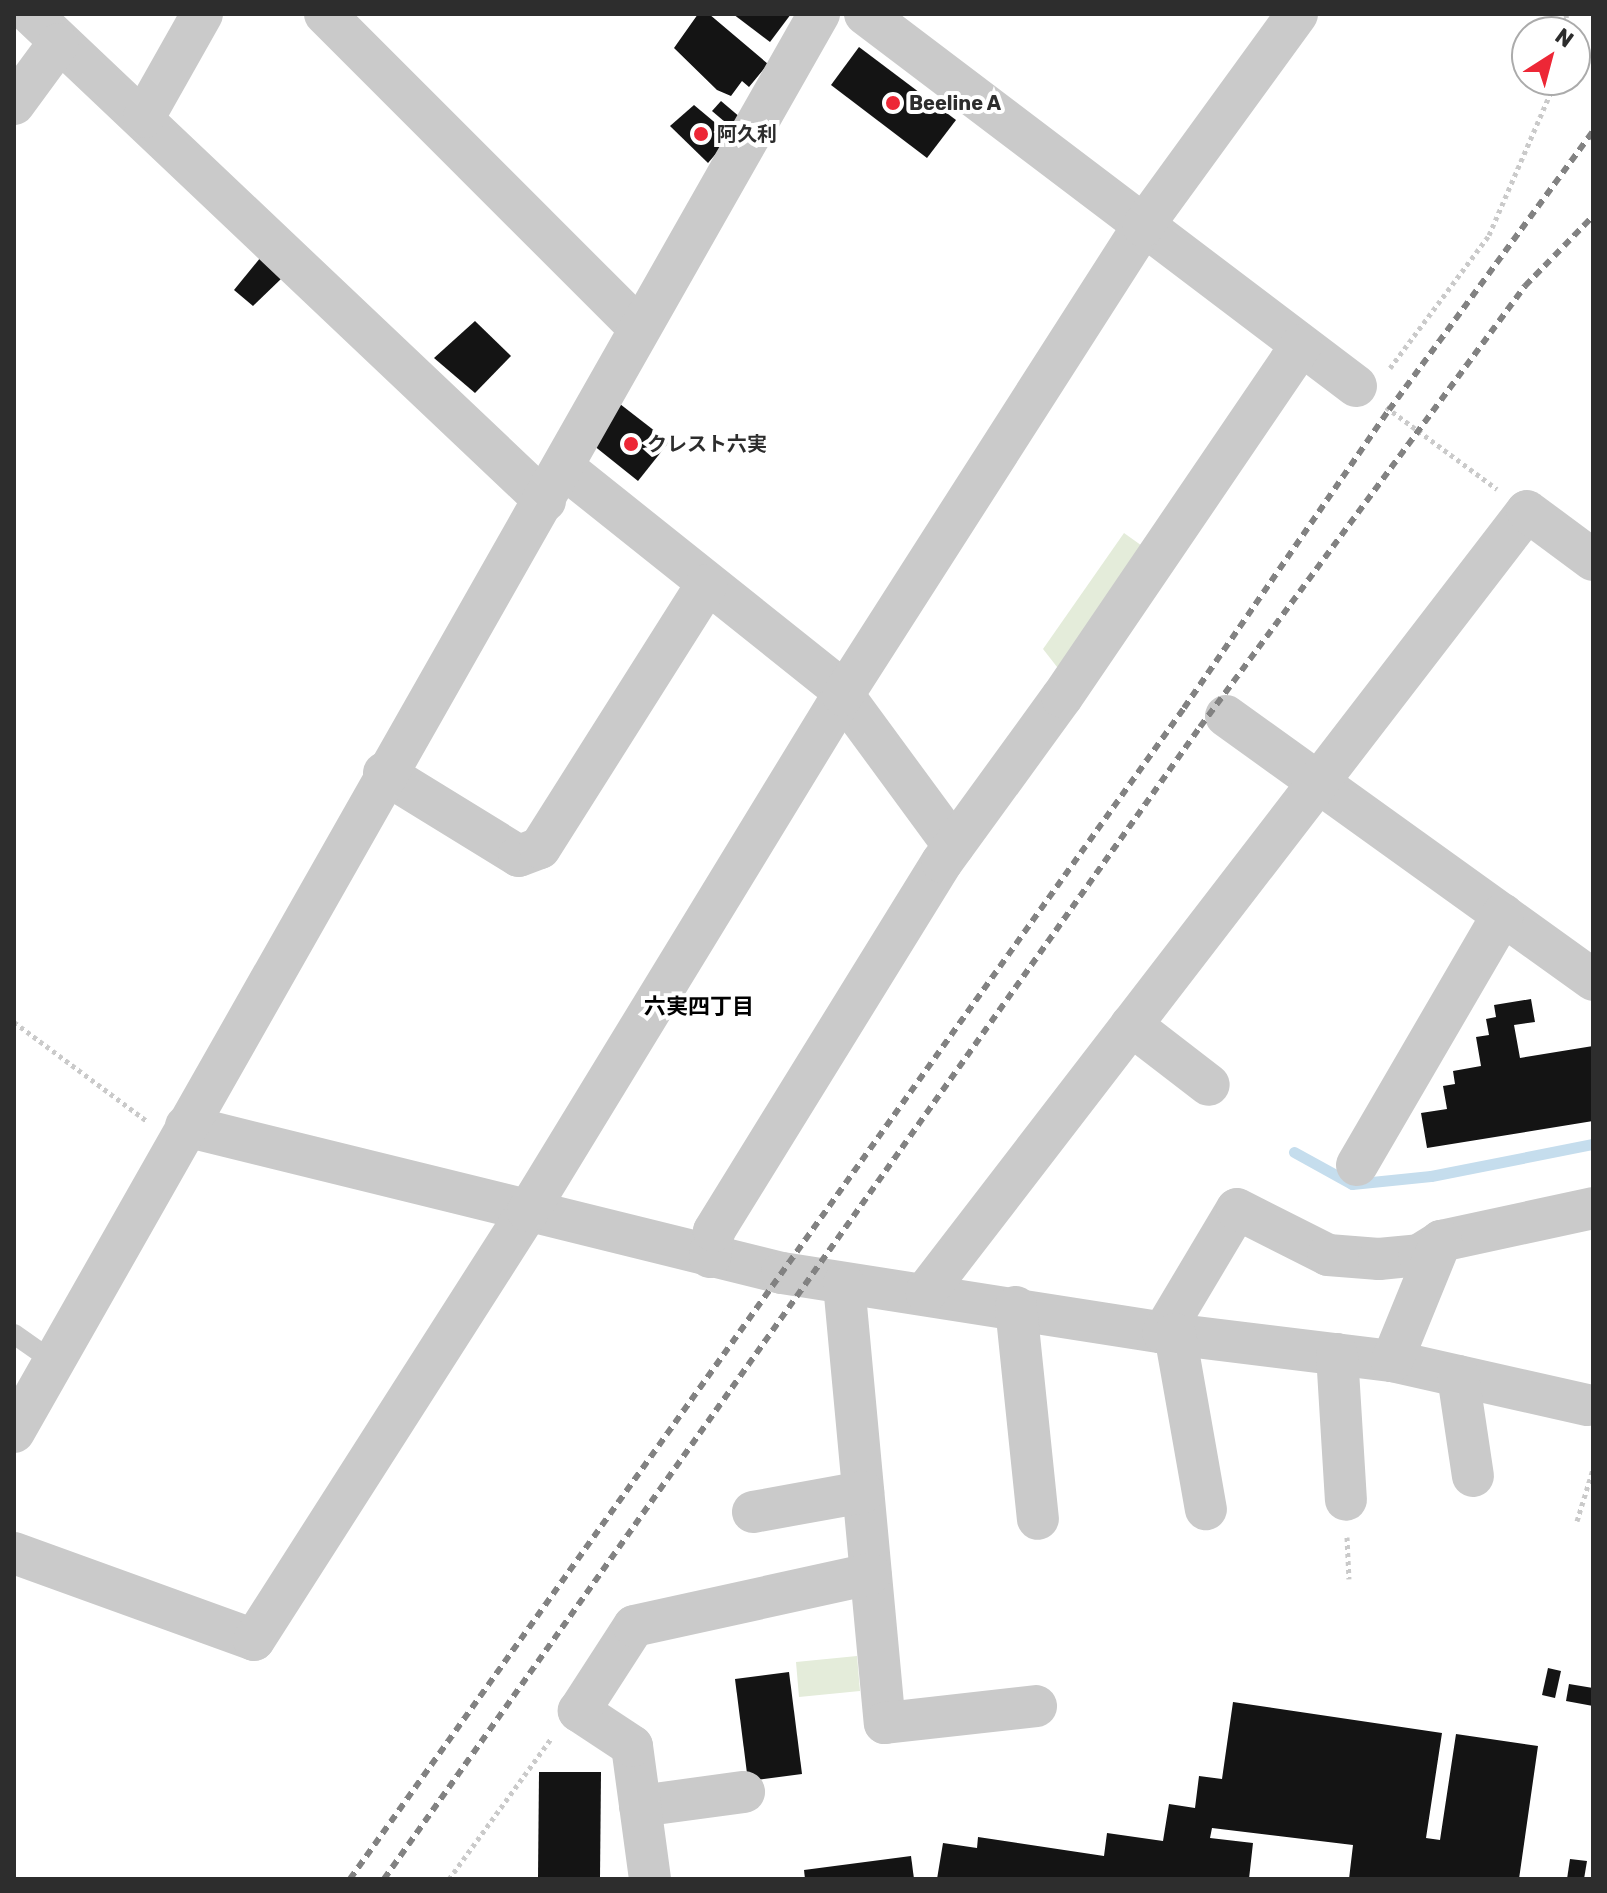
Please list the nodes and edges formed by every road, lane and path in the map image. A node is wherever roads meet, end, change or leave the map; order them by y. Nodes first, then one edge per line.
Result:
1 (31, 14) edge
2 (202, 14) edge
3 (325, 14) edge
4 (819, 14) edge
5 (865, 14) edge
6 (1297, 14) edge
7 (58, 44) junction
8 (1549, 96) edge
9 (14, 104) edge
10 (144, 117) junction
11 (1143, 226) junction
12 (639, 328) junction
13 (1301, 345) junction
14 (1370, 381) junction
15 (554, 485) junction
16 (1527, 511) junction
17 (1588, 548) edge
18 (706, 585) junction
19 (844, 693) junction
20 (1226, 716) dead end
21 (384, 773) junction
22 (1322, 783) junction
23 (954, 846) junction
24 (1503, 914) junction
25 (1593, 980) edge
26 (14, 1022) edge
27 (1131, 1025) junction
28 (1209, 1085) dead end
29 (181, 1135) junction
30 (1357, 1165) dead end
31 (1593, 1208) edge
32 (528, 1211) junction
33 (1441, 1241) junction
34 (710, 1257) junction
35 (844, 1284) junction
36 (926, 1292) junction
37 (1016, 1307) junction
38 (1169, 1333) junction
39 (14, 1334) edge
40 (1337, 1354) junction
41 (1392, 1361) junction
42 (54, 1362) junction
43 (1458, 1376) junction
44 (1587, 1405) dead end
45 (14, 1432) edge
46 (1593, 1469) edge
47 (1473, 1476) dead end
48 (863, 1492) junction
49 (1346, 1500) dead end
50 (1206, 1509) dead end
51 (753, 1512) dead end
52 (1038, 1519) dead end
53 (1577, 1521) dead end
54 (14, 1553) edge
55 (870, 1574) junction
56 (1036, 1706) dead end
57 (579, 1711) junction
58 (744, 1792) dead end
59 (640, 1806) junction
60 (449, 1879) edge
61 (650, 1879) edge

1 - 7 street
2 - 10 street
3 - 12 street
4 - 12 street
5 - 11 street
6 - 11 street
7 - 9 street
7 - 10 street
8 - 14 path
10 - 15 street
11 - 13 street
11 - 19 street
12 - 15 street
13 - 14 street
13 - 23 street
14 - 16 path
15 - 18 street
15 - 21 street
16 - 17 street
16 - 22 street
18 - 19 street
18 - 21 street
19 - 23 street
19 - 32 street
20 - 22 street
21 - 29 street
22 - 24 street
22 - 27 street
23 - 34 street
24 - 25 street
24 - 30 street
26 - 29 path
27 - 28 street
27 - 36 street
29 - 32 street
29 - 42 street
31 - 33 street
32 - 34 street
32 - 54 street
33 - 38 street
33 - 41 street
34 - 35 street
35 - 36 street
35 - 48 street
36 - 37 street
37 - 38 street
37 - 52 street
38 - 40 street
38 - 50 street
39 - 42 lane
40 - 41 street
40 - 49 street
41 - 43 street
42 - 45 street
43 - 44 street
43 - 47 street
46 - 53 path
48 - 51 street
48 - 55 street
55 - 56 street
55 - 57 street
57 - 59 street
57 - 60 path
58 - 59 street
59 - 61 street

